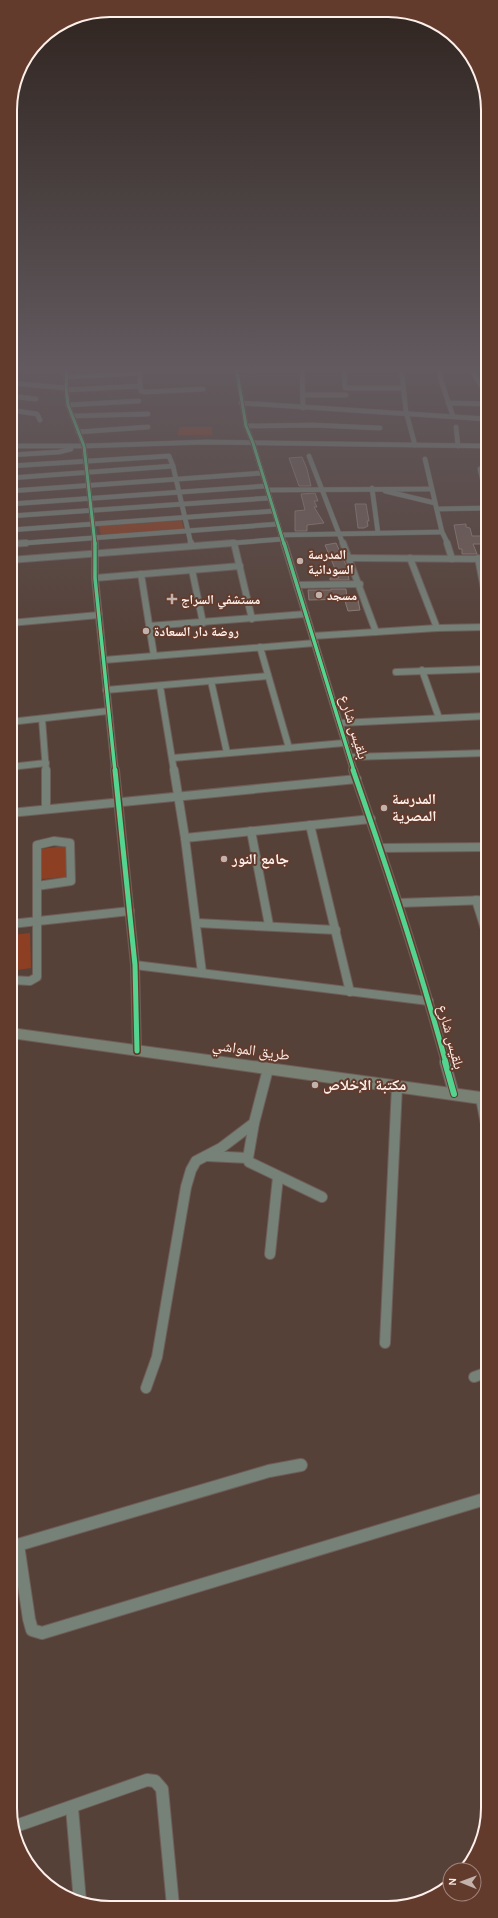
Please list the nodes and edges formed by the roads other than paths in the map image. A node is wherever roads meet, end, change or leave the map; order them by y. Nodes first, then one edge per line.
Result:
1 (85, 456) edge
2 (157, 456) edge
3 (166, 456) edge
4 (257, 456) edge
5 (309, 456) dead end
6 (425, 459) dead end
7 (86, 461) junction
8 (17, 466) edge
9 (173, 466) junction
10 (87, 473) junction
11 (262, 473) junction
12 (17, 478) edge
13 (176, 479) junction
14 (89, 485) junction
15 (267, 488) junction
16 (372, 488) junction
17 (380, 488) junction
18 (321, 489) junction
19 (432, 489) junction
20 (17, 490) edge
21 (179, 491) junction
22 (89, 498) junction
23 (270, 498) junction
24 (17, 503) edge
25 (182, 503) junction
26 (435, 503) junction
27 (481, 508) edge
28 (437, 509) junction
29 (274, 510) junction
30 (90, 511) junction
31 (17, 516) edge
32 (185, 518) junction
33 (92, 524) junction
34 (278, 524) junction
35 (17, 529) edge
36 (188, 531) junction
37 (442, 532) junction
38 (340, 533) junction
39 (378, 533) junction
40 (282, 537) junction
41 (94, 538) junction
42 (234, 543) junction
43 (17, 544) edge
44 (192, 546) junction
45 (96, 553) junction
46 (350, 558) junction
47 (410, 558) junction
48 (478, 558) junction
49 (481, 558) edge
50 (17, 559) edge
51 (452, 559) junction
52 (240, 566) junction
53 (192, 570) junction
54 (481, 570) edge
55 (141, 574) junction
56 (95, 578) junction
57 (360, 584) junction
58 (297, 585) junction
59 (306, 614) junction
60 (99, 615) junction
61 (252, 619) junction
62 (17, 622) edge
63 (202, 622) junction
64 (149, 626) junction
65 (481, 627) edge
66 (437, 628) junction
67 (376, 632) junction
68 (313, 636) junction
69 (315, 643) junction
70 (260, 647) junction
71 (154, 656) junction
72 (104, 660) junction
73 (481, 669) edge
74 (422, 670) junction
75 (396, 672) dead end
76 (268, 676) junction
77 (211, 681) junction
78 (160, 686) junction
79 (106, 690) junction
80 (108, 711) junction
81 (481, 716) edge
82 (439, 718) junction
83 (42, 719) junction
84 (17, 721) edge
85 (340, 723) junction
86 (344, 743) junction
87 (289, 748) junction
88 (227, 753) junction
89 (481, 753) edge
90 (350, 757) junction
91 (173, 758) junction
92 (46, 763) junction
93 (17, 766) edge
94 (357, 778) junction
95 (177, 797) junction
96 (117, 803) junction
97 (46, 809) junction
98 (17, 812) edge
99 (371, 819) junction
100 (310, 825) junction
101 (251, 831) junction
102 (185, 838) junction
103 (481, 847) edge
104 (380, 848) junction
105 (37, 886) junction
106 (476, 900) junction
107 (481, 900) edge
108 (398, 902) junction
109 (130, 911) junction
110 (481, 916) edge
111 (38, 920) junction
112 (17, 923) edge
113 (197, 923) junction
114 (269, 925) junction
115 (336, 930) junction
116 (135, 965) junction
117 (202, 973) junction
118 (17, 980) edge
119 (350, 992) junction
120 (430, 1001) junction
121 (17, 1034) edge
122 (137, 1051) junction
123 (268, 1069) junction
124 (397, 1086) junction
125 (454, 1094) junction
126 (481, 1098) edge
127 (254, 1123) junction
128 (205, 1156) junction
129 (248, 1158) junction
130 (278, 1177) junction
131 (322, 1197) dead end
132 (270, 1254) dead end
133 (385, 1343) dead end
134 (481, 1374) edge
135 (474, 1377) dead end
136 (146, 1388) dead end
137 (301, 1465) dead end
138 (481, 1500) edge
139 (17, 1545) edge
140 (17, 1561) edge
141 (72, 1808) junction
142 (19, 1825) edge
143 (79, 1896) edge
144 (173, 1901) edge

1 - 7 street
2 - 7 street
3 - 9 street
4 - 11 street, بلقيس شارع
5 - 18 street
6 - 19 street
7 - 8 street
7 - 10 street
9 - 10 street
9 - 13 street
10 - 12 street
10 - 14 street
11 - 13 street
11 - 15 street, بلقيس شارع
13 - 14 street
13 - 21 street
14 - 20 street
14 - 22 street
15 - 18 street
15 - 21 street
15 - 23 street, بلقيس شارع
16 - 17 street
16 - 18 street
16 - 39 street
17 - 19 street
17 - 26 street
18 - 38 street
19 - 26 street
21 - 22 street
21 - 25 street
22 - 24 street
22 - 30 street
23 - 25 street
23 - 29 street, بلقيس شارع
25 - 30 street
25 - 32 street
26 - 28 street
27 - 28 street
28 - 37 street
29 - 32 street
29 - 34 street, بلقيس شارع
30 - 31 street
30 - 33 street
32 - 33 street
32 - 36 street
33 - 35 street
33 - 41 street
34 - 36 street
34 - 40 street, بلقيس شارع
36 - 41 street
36 - 44 street
37 - 39 street
37 - 51 street
38 - 39 street
38 - 40 street
38 - 46 street
40 - 42 street
40 - 58 street, بلقيس شارع
41 - 43 street
41 - 45 street
42 - 44 street
42 - 52 street
44 - 45 street
45 - 50 street
45 - 56 street
46 - 47 street
46 - 57 street
47 - 51 street
47 - 66 street
48 - 49 street
48 - 51 street
48 - 54 street
52 - 53 street
52 - 61 street
53 - 55 street
53 - 63 street
55 - 56 street
55 - 64 street
56 - 60 street
57 - 58 street
57 - 67 street
58 - 59 street, بلقيس شارع
59 - 61 street
59 - 68 street, بلقيس شارع
60 - 62 street
60 - 72 street
61 - 63 street
63 - 64 street
64 - 71 street
65 - 66 street
66 - 67 street
67 - 68 street
68 - 69 street, بلقيس شارع
69 - 70 street
69 - 85 street, بلقيس شارع
70 - 71 street
70 - 76 street
71 - 72 street
72 - 79 street
73 - 74 street
74 - 75 street
74 - 82 street
76 - 77 street
76 - 87 street
77 - 78 street
77 - 88 street
78 - 79 street
78 - 91 street
79 - 80 street
80 - 83 street
80 - 96 street
81 - 82 street
82 - 85 street
83 - 84 street
83 - 92 street
85 - 86 street, بلقيس شارع
86 - 87 street
86 - 90 street, بلقيس شارع
87 - 88 street
88 - 91 street
89 - 90 street
90 - 94 street, بلقيس شارع
91 - 95 street
92 - 93 street
92 - 97 street
94 - 95 street
94 - 99 street, بلقيس شارع
95 - 96 street
95 - 102 street
96 - 97 street
96 - 109 street
97 - 98 street
99 - 100 street
99 - 104 street, بلقيس شارع
100 - 101 street
100 - 115 street
101 - 102 street
101 - 114 street
102 - 113 street
103 - 104 street
104 - 108 street, بلقيس شارع
105 - 105 street
105 - 111 street
106 - 107 street
106 - 108 street
106 - 110 street
108 - 120 street, بلقيس شارع
109 - 111 street
109 - 116 street
111 - 112 street
111 - 118 street
113 - 114 street
113 - 117 street
114 - 115 street
115 - 119 street
116 - 117 street
116 - 122 street
117 - 119 street
119 - 120 street
120 - 125 street, بلقيس شارع
121 - 122 main road, طريق المواشي
122 - 123 main road, طريق المواشي
123 - 124 main road, طريق المواشي
123 - 127 street
124 - 125 main road, طريق المواشي
124 - 133 street
125 - 126 main road, طريق المواشي
127 - 128 street
127 - 129 street
128 - 129 street
128 - 136 street
129 - 130 street
130 - 131 street
130 - 132 street
134 - 135 street
137 - 139 street
138 - 140 street
141 - 142 street
141 - 143 street
141 - 144 street

